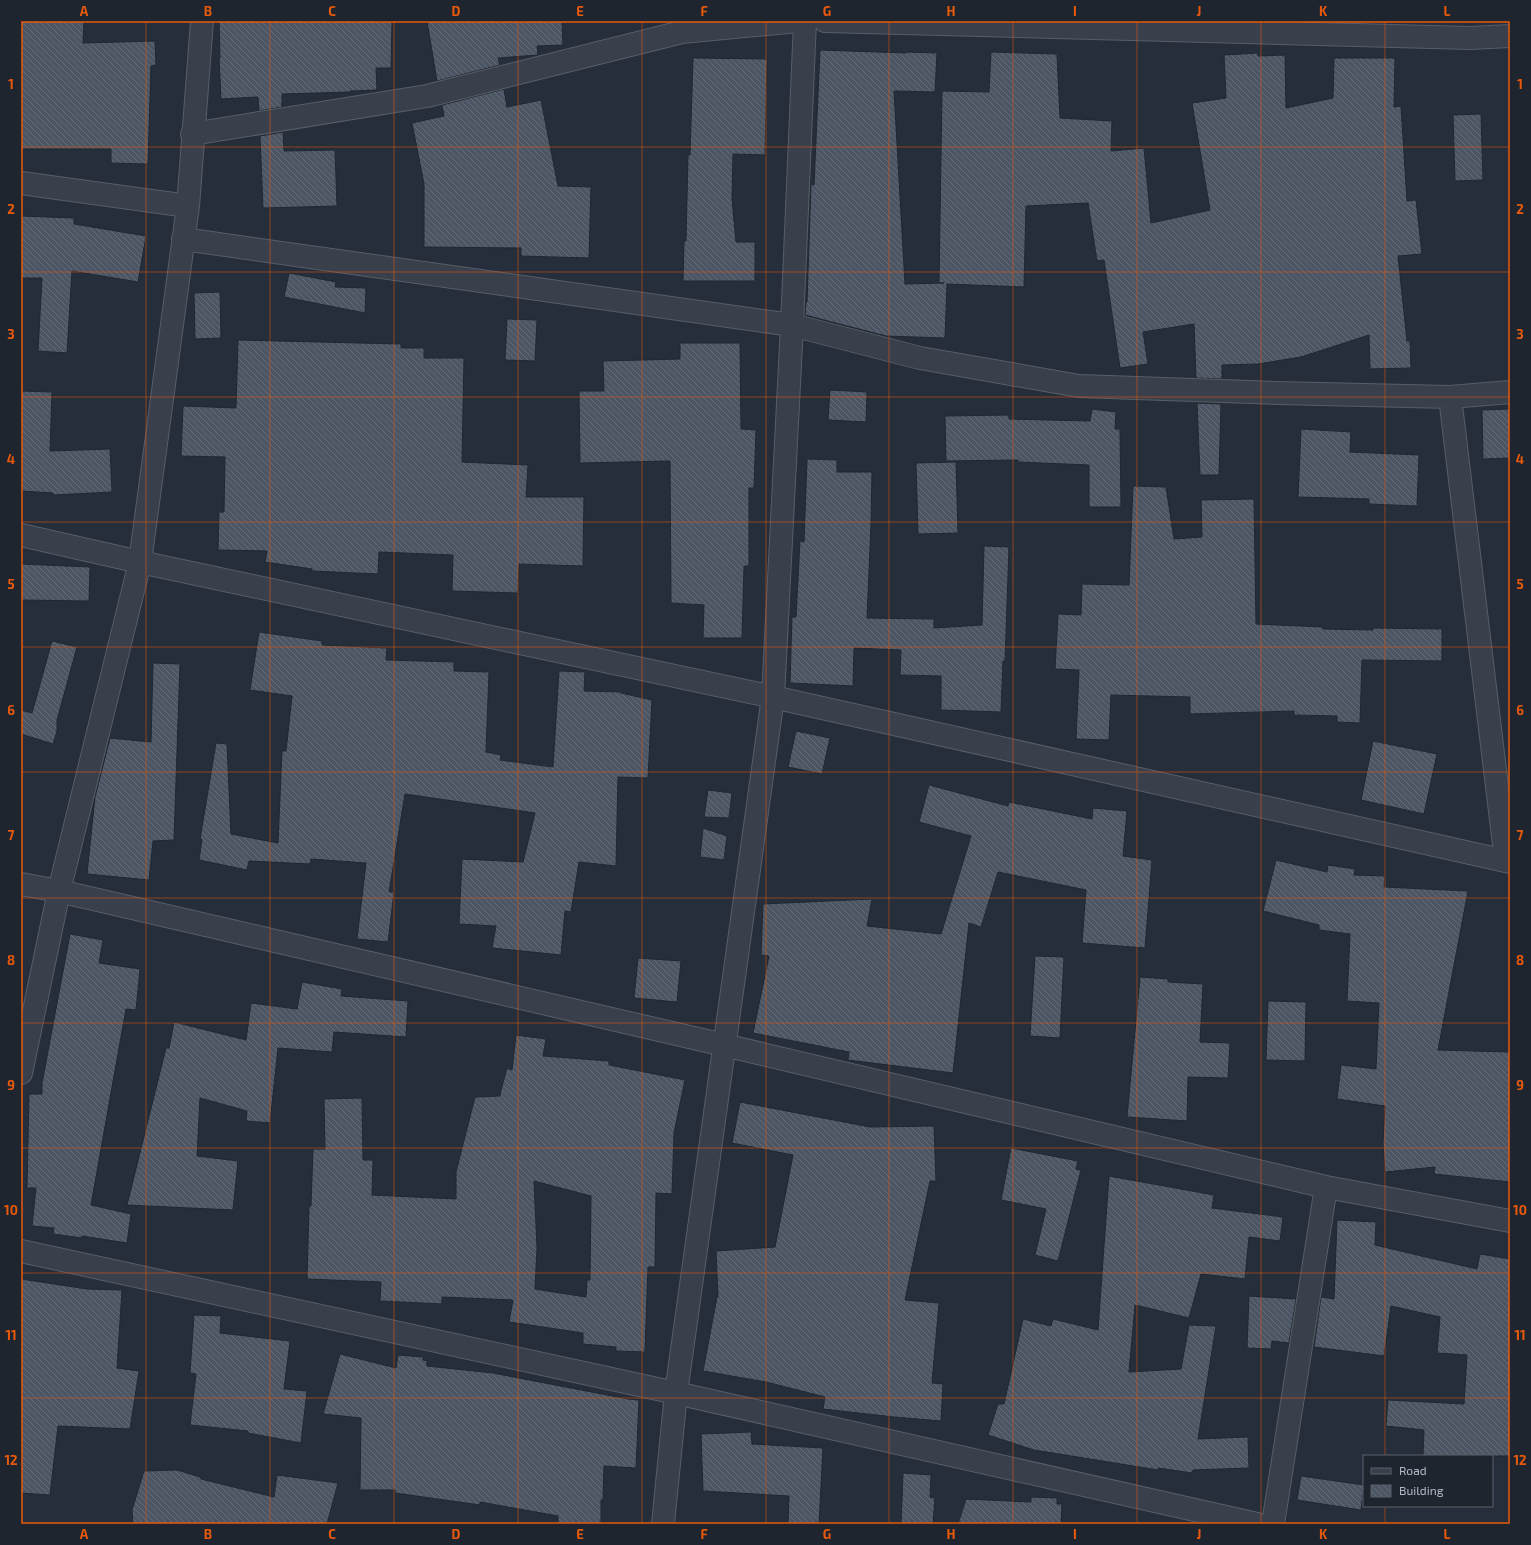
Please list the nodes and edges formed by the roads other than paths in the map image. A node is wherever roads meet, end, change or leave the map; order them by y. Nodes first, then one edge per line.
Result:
1 (202, 21) edge
2 (799, 21) edge
3 (804, 21) edge
4 (825, 21) edge
5 (1203, 26) edge
6 (1510, 36) edge
7 (192, 134) junction
8 (21, 183) edge
9 (188, 206) junction
10 (183, 239) junction
11 (792, 325) junction
12 (1510, 392) edge
13 (1450, 397) junction
14 (21, 535) edge
15 (140, 562) junction
16 (773, 697) junction
17 (1508, 861) edge
18 (21, 884) edge
19 (60, 891) junction
20 (724, 1045) junction
21 (21, 1073) edge
22 (1326, 1187) junction
23 (1510, 1221) edge
24 (21, 1251) edge
25 (676, 1393) junction
26 (663, 1524) edge
27 (1257, 1524) edge
28 (1273, 1524) edge

1 - 7 street
2 - 7 street
3 - 11 street
4 - 5 street
5 - 6 street
7 - 9 street
8 - 9 street
9 - 10 street
10 - 11 street
10 - 15 street
11 - 13 street
11 - 16 street
12 - 13 street
13 - 17 street
14 - 15 street
15 - 16 street
15 - 19 street
16 - 17 street
16 - 20 street
18 - 19 street
19 - 20 street
19 - 21 street
20 - 22 street
20 - 25 street
22 - 23 street
22 - 28 street
24 - 25 street
25 - 26 street
25 - 27 street

